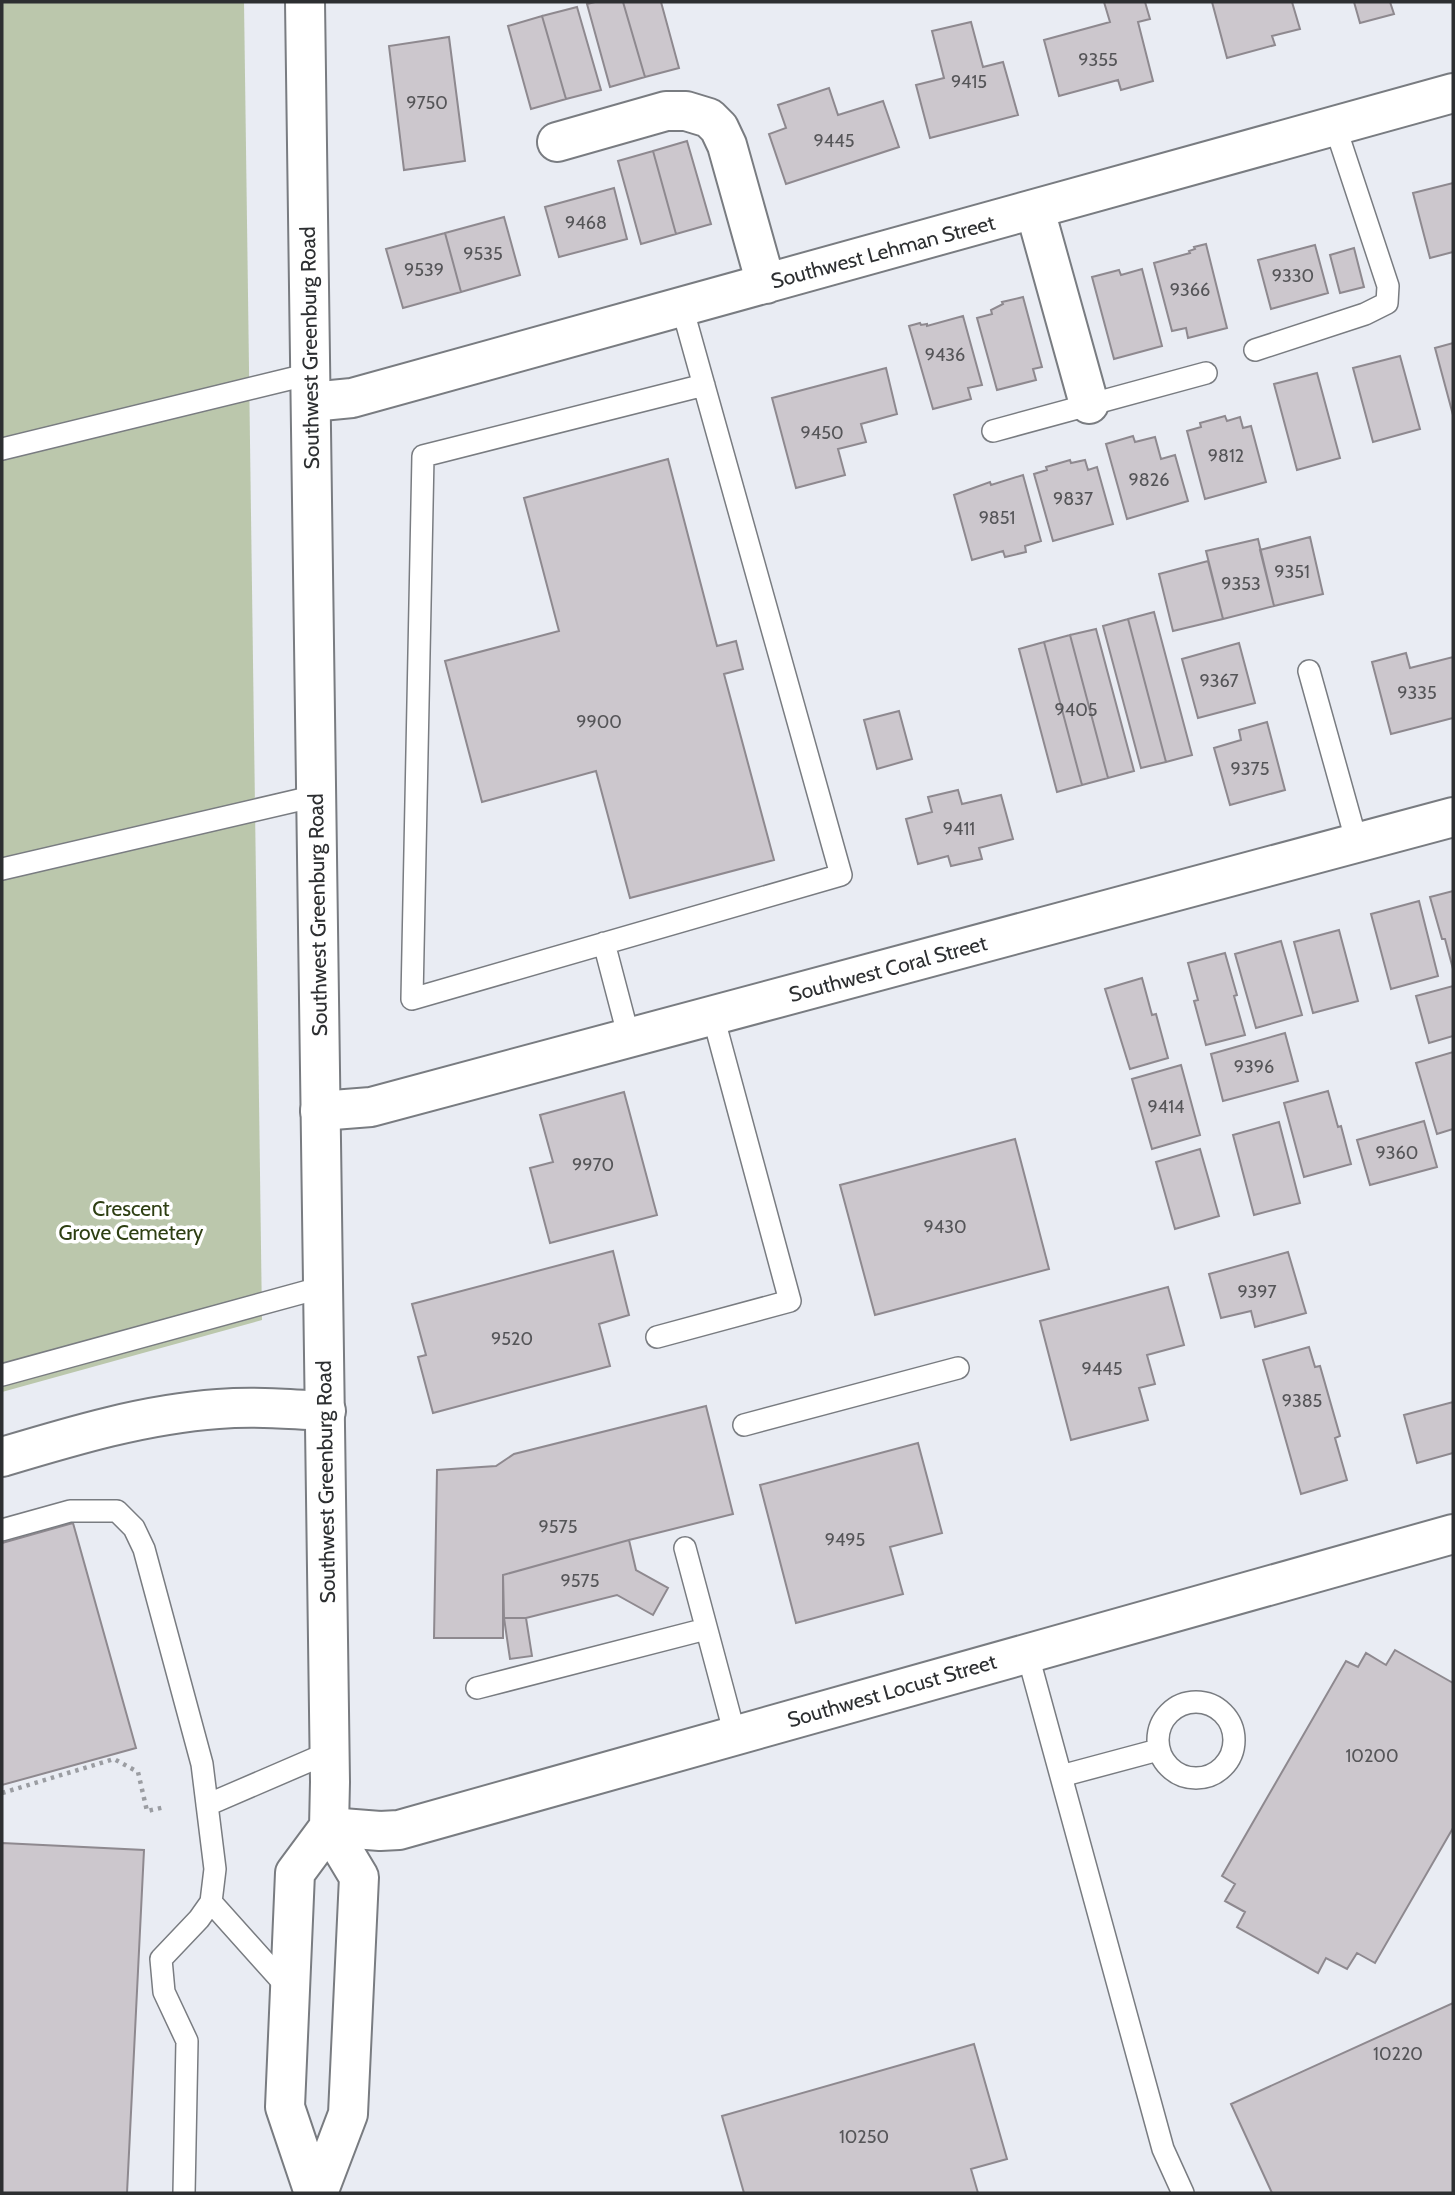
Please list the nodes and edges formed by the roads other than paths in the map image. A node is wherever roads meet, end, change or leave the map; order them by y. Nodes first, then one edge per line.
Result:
1 (305, 2) edge
2 (1453, 93) edge
3 (1335, 126) junction
4 (557, 142) dead end
5 (1035, 209) junction
6 (766, 284) junction
7 (682, 307) junction
8 (1255, 349) dead end
9 (1206, 373) dead end
10 (704, 384) junction
11 (311, 388) junction
12 (1089, 404) junction
13 (993, 431) dead end
14 (2, 449) edge
15 (1309, 671) dead end
16 (316, 796) junction
17 (1453, 817) edge
18 (1357, 843) junction
19 (2, 869) edge
20 (604, 943) junction
21 (713, 1016) junction
22 (629, 1038) junction
23 (320, 1111) junction
24 (324, 1287) junction
25 (657, 1337) dead end
26 (958, 1368) dead end
27 (2, 1375) edge
28 (326, 1411) junction
29 (744, 1426) dead end
30 (2, 1457) edge
31 (2, 1530) edge
32 (1453, 1534) edge
33 (685, 1548) dead end
34 (706, 1629) junction
35 (1027, 1652) junction
36 (477, 1688) dead end
37 (735, 1735) junction
38 (1158, 1750) dead end
39 (330, 1752) junction
40 (1061, 1776) junction
41 (207, 1805) junction
42 (329, 1827) junction
43 (211, 1902) junction
44 (290, 1991) junction
45 (184, 2193) edge
46 (316, 2193) edge
47 (1183, 2193) edge

1 - 11 street, Southwest Greenburg Road
2 - 3 street, Southwest Lehman Street
3 - 5 street, Southwest Lehman Street
3 - 8 lane
4 - 6 street
5 - 6 street, Southwest Lehman Street
5 - 12 street
6 - 7 street, Southwest Lehman Street
7 - 10 lane
7 - 11 street, Southwest Lehman Street
9 - 12 lane
10 - 20 lane
10 - 20 lane
11 - 14 lane
11 - 16 street, Southwest Greenburg Road
12 - 13 lane
15 - 18 lane
16 - 19 lane
16 - 23 street, Southwest Greenburg Road
17 - 18 street, Southwest Coral Street
18 - 21 street, Southwest Coral Street
20 - 22 lane
21 - 22 street, Southwest Coral Street
21 - 25 lane
22 - 23 street, Southwest Coral Street
23 - 24 street, Southwest Greenburg Road
24 - 27 lane
24 - 28 street, Southwest Greenburg Road
26 - 29 lane
28 - 30 street
28 - 39 street, Southwest Greenburg Road
31 - 41 lane
32 - 35 street, Southwest Locust Street
33 - 34 lane
34 - 36 lane
34 - 37 lane
35 - 37 street, Southwest Locust Street
35 - 40 lane
37 - 42 street, Southwest Locust Street
38 - 40 lane
39 - 41 lane
39 - 42 street, Southwest Greenburg Road
40 - 47 lane
41 - 43 lane
42 - 44 street
42 - 46 street
43 - 44 lane
43 - 45 lane
44 - 46 street

